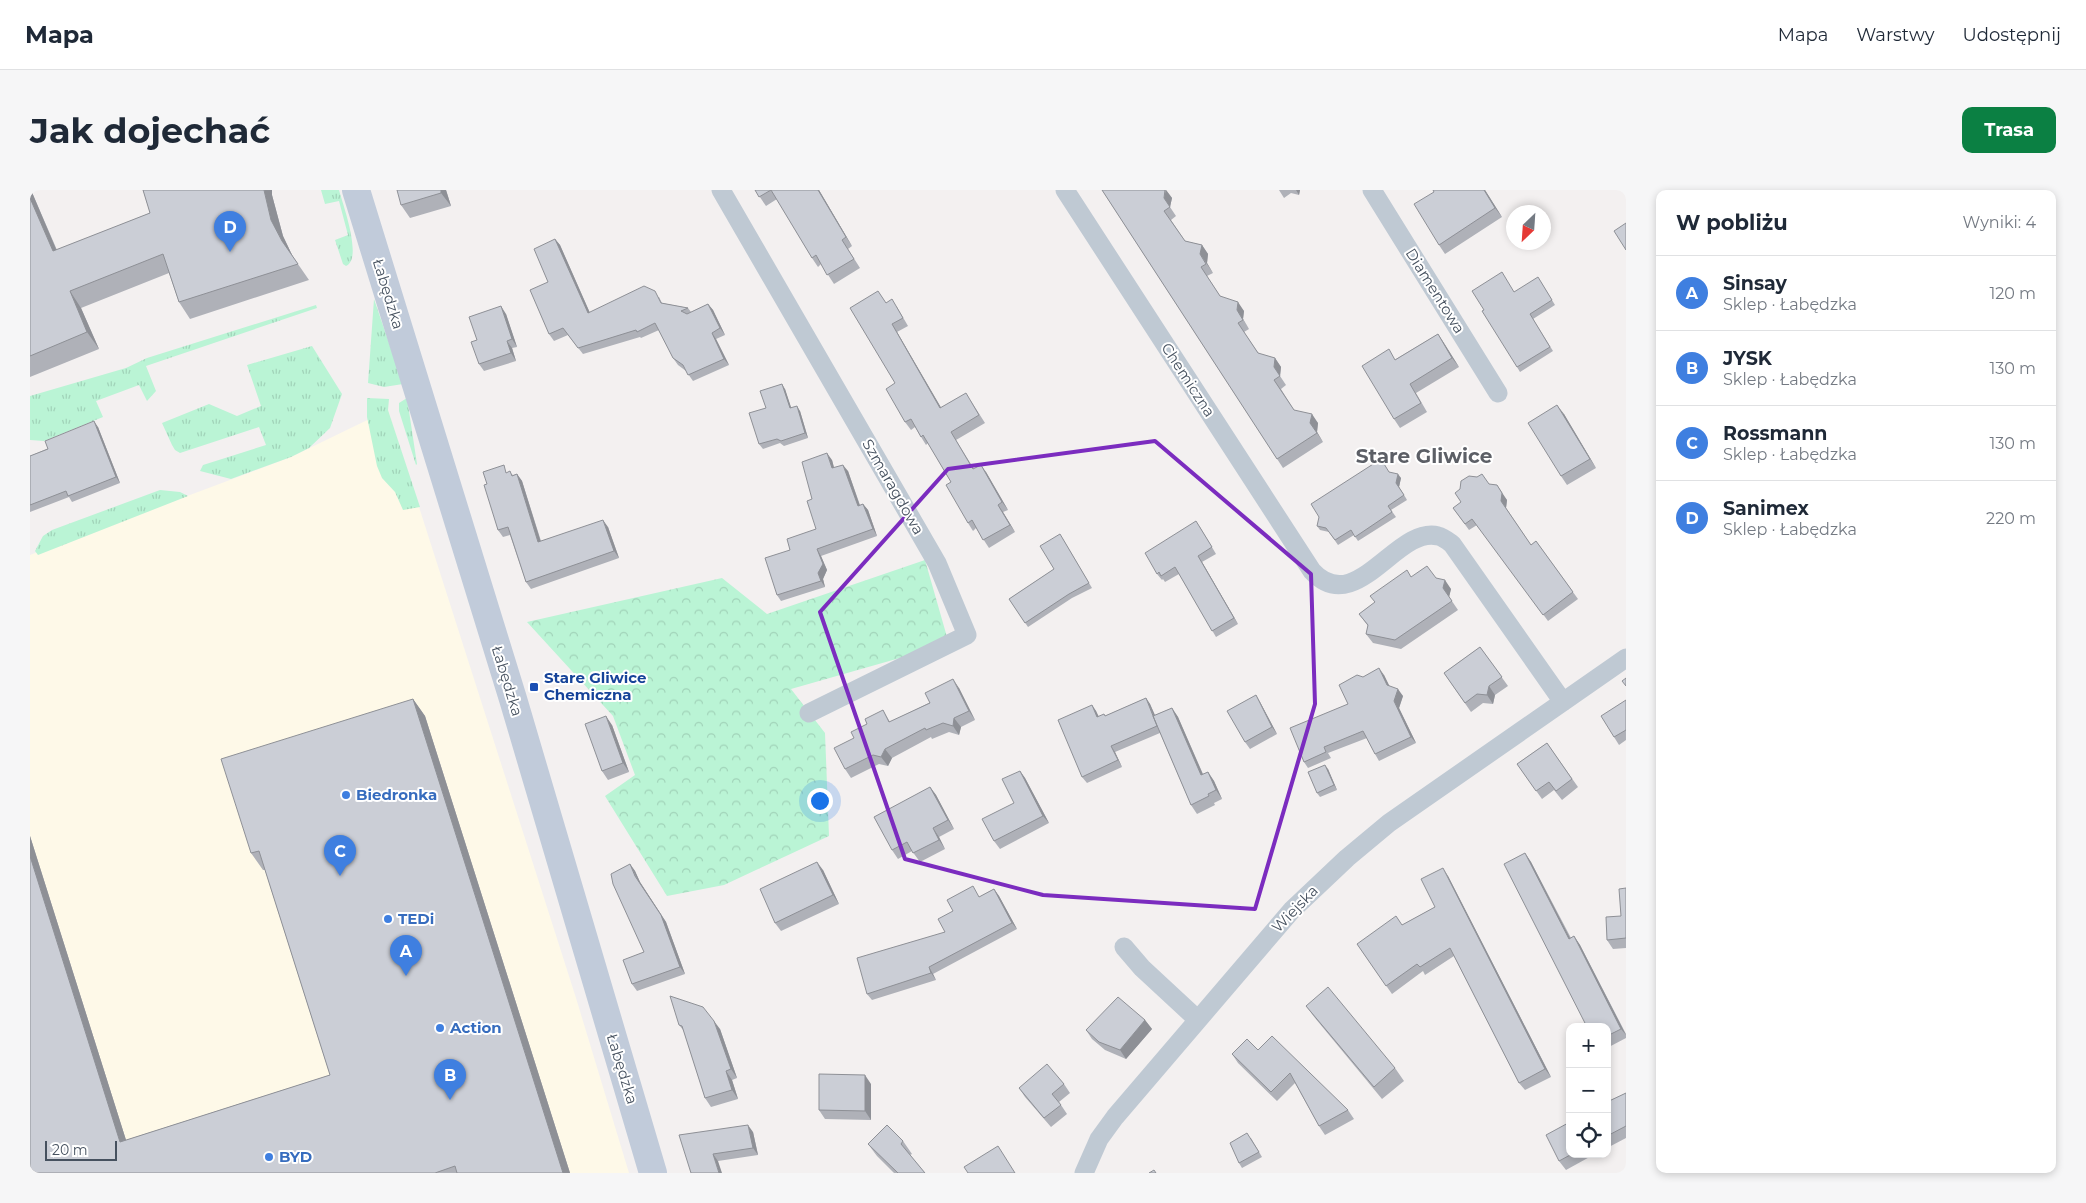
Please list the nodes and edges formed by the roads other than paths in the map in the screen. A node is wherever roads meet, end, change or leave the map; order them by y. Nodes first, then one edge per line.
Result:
1 (356, 190) edge
2 (721, 190) edge
3 (1065, 190) edge
4 (1372, 190) edge
5 (1498, 393) dead end
6 (1626, 658) edge
7 (1563, 702) junction
8 (809, 713) dead end
9 (1124, 947) dead end
10 (1197, 1019) junction
11 (653, 1173) edge
12 (1084, 1173) edge

1 - 11 street, Łabędzka
2 - 8 street, Szmaragdowa
3 - 7 street, Chemiczna
4 - 5 street, Diamentowa
6 - 7 street, Wiejska
7 - 10 street, Wiejska
9 - 10 street
10 - 12 street, Wiejska

